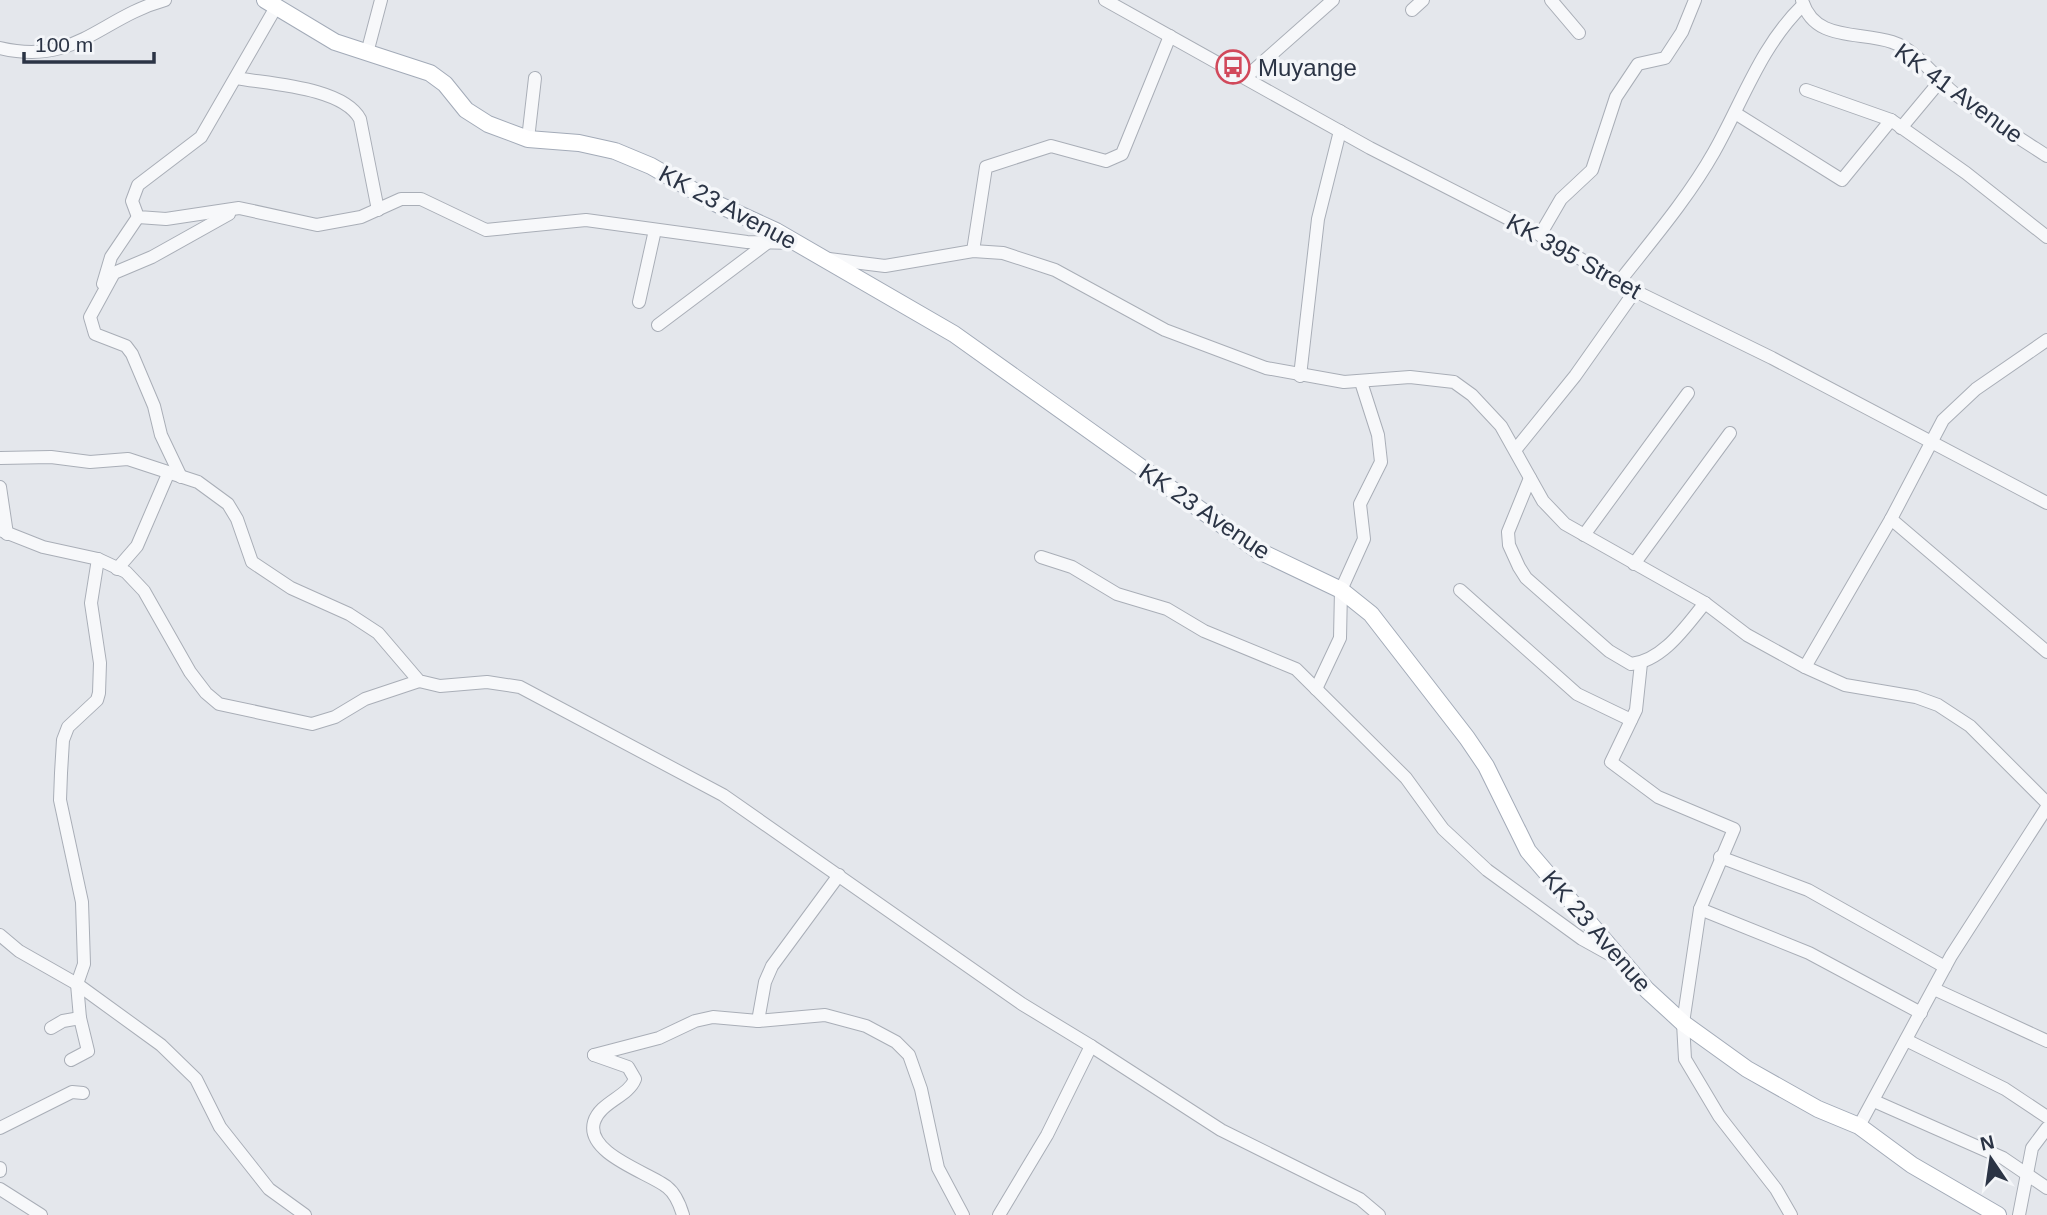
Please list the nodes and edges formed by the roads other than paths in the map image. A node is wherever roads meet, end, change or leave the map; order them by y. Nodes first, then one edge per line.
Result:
1 (165, 0) edge
2 (381, 0) edge
3 (1105, 0) edge
4 (1333, 0) edge
5 (1423, 0) edge
6 (1551, 0) edge
7 (1695, 0) edge
8 (270, 3) edge
9 (1803, 3) edge
10 (1128, 6) edge
11 (1412, 10) dead end
12 (1579, 33) dead end
13 (1170, 36) junction
14 (1, 46) edge
15 (367, 53) junction
16 (1246, 77) junction
17 (236, 78) junction
18 (535, 78) dead end
19 (1941, 80) junction
20 (1806, 90) dead end
21 (1735, 113) junction
22 (1896, 124) junction
23 (1340, 131) junction
24 (528, 139) junction
25 (2047, 156) edge
26 (239, 208) junction
27 (378, 210) junction
28 (138, 217) junction
29 (655, 230) junction
30 (1541, 234) junction
31 (2047, 237) edge
32 (767, 243) junction
33 (794, 243) junction
34 (973, 251) junction
35 (823, 258) junction
36 (1619, 282) junction
37 (102, 291) junction
38 (1635, 291) junction
39 (639, 302) dead end
40 (658, 325) dead end
41 (2047, 340) edge
42 (1300, 376) junction
43 (1361, 382) junction
44 (1688, 393) dead end
45 (1730, 433) dead end
46 (1932, 441) junction
47 (1516, 449) junction
48 (0, 458) edge
49 (0, 465) edge
50 (175, 476) junction
51 (1530, 478) junction
52 (0, 487) edge
53 (2047, 503) edge
54 (1891, 519) junction
55 (4, 532) edge
56 (1584, 534) junction
57 (1041, 557) dead end
58 (98, 559) junction
59 (1634, 564) junction
60 (117, 569) junction
61 (1341, 590) junction
62 (1460, 590) dead end
63 (1705, 603) junction
64 (2047, 652) edge
65 (1641, 663) junction
66 (1805, 667) junction
67 (419, 681) junction
68 (1316, 689) junction
69 (1631, 720) junction
70 (2047, 805) edge
71 (1720, 857) junction
72 (839, 875) junction
73 (1699, 909) junction
74 (0, 935) edge
75 (1621, 961) junction
76 (1945, 967) junction
77 (77, 984) junction
78 (1934, 989) junction
79 (1921, 1013) junction
80 (80, 1018) junction
81 (758, 1021) junction
82 (1683, 1023) junction
83 (51, 1028) dead end
84 (1906, 1040) junction
85 (2047, 1041) edge
86 (1091, 1046) junction
87 (71, 1060) dead end
88 (83, 1093) dead end
89 (1874, 1101) junction
90 (2047, 1117) edge
91 (1859, 1126) junction
92 (0, 1128) edge
93 (2047, 1129) edge
94 (2028, 1174) junction
95 (2047, 1188) edge
96 (0, 1189) edge
97 (41, 1215) edge
98 (305, 1215) edge
99 (683, 1215) edge
100 (963, 1215) edge
101 (999, 1215) edge
102 (1379, 1215) edge
103 (1791, 1215) edge
104 (1998, 1215) edge
105 (2019, 1215) edge

1 - 14 street
2 - 15 street
3 - 10 street, KK 395 Street
4 - 16 street
5 - 11 street
6 - 12 street
7 - 30 street
8 - 15 main road, KK 23 Avenue
8 - 17 street
9 - 19 street, KK 41 Avenue
9 - 21 street
10 - 13 street, KK 395 Street
13 - 16 street, KK 395 Street
13 - 34 street
15 - 24 main road, KK 23 Avenue
16 - 23 street, KK 395 Street
17 - 27 street
17 - 28 street
18 - 24 street
19 - 22 street
19 - 25 street, KK 41 Avenue
20 - 22 street
21 - 22 street
21 - 36 street
22 - 31 street
23 - 30 street, KK 395 Street
23 - 42 street
24 - 33 main road, KK 23 Avenue
26 - 27 street
26 - 28 street
26 - 37 street
27 - 29 street
28 - 37 street
29 - 32 street
29 - 39 street
30 - 36 street, KK 395 Street
32 - 33 street
32 - 40 street
33 - 35 main road, KK 23 Avenue
34 - 35 street
34 - 42 street
35 - 61 main road, KK 23 Avenue
36 - 38 street, KK 395 Street
37 - 50 street
38 - 46 street, KK 395 Street
38 - 47 street
41 - 46 street
42 - 43 street
43 - 47 street
43 - 61 street
44 - 56 street
45 - 59 street
46 - 53 street, KK 395 Street
46 - 54 street
47 - 51 street
48 - 49 street
48 - 50 street
50 - 60 street
50 - 67 street
51 - 56 street
51 - 65 street
52 - 55 street
54 - 64 street
54 - 66 street
55 - 58 street
56 - 59 street
57 - 68 street
58 - 60 street
58 - 77 street
59 - 63 street
60 - 67 street
61 - 68 street
61 - 75 main road, KK 23 Avenue
62 - 69 street
63 - 65 street
63 - 66 street
65 - 69 street
66 - 70 street
67 - 72 street
68 - 75 street
69 - 71 street
70 - 76 street
71 - 73 street
71 - 76 street
72 - 81 street
72 - 86 street
73 - 79 street
73 - 82 street
74 - 77 street
75 - 82 main road, KK 23 Avenue
76 - 78 street
77 - 80 street
77 - 98 street
78 - 79 street
78 - 85 street
79 - 84 street
80 - 83 street
80 - 87 street
81 - 99 street
81 - 100 street
82 - 91 main road, KK 23 Avenue
82 - 103 street
84 - 89 street
84 - 90 street
86 - 101 street
86 - 102 street
88 - 92 street
89 - 91 street
89 - 94 street
91 - 104 main road, KK 23 Avenue
93 - 94 street
94 - 95 street
94 - 105 street
96 - 97 street

